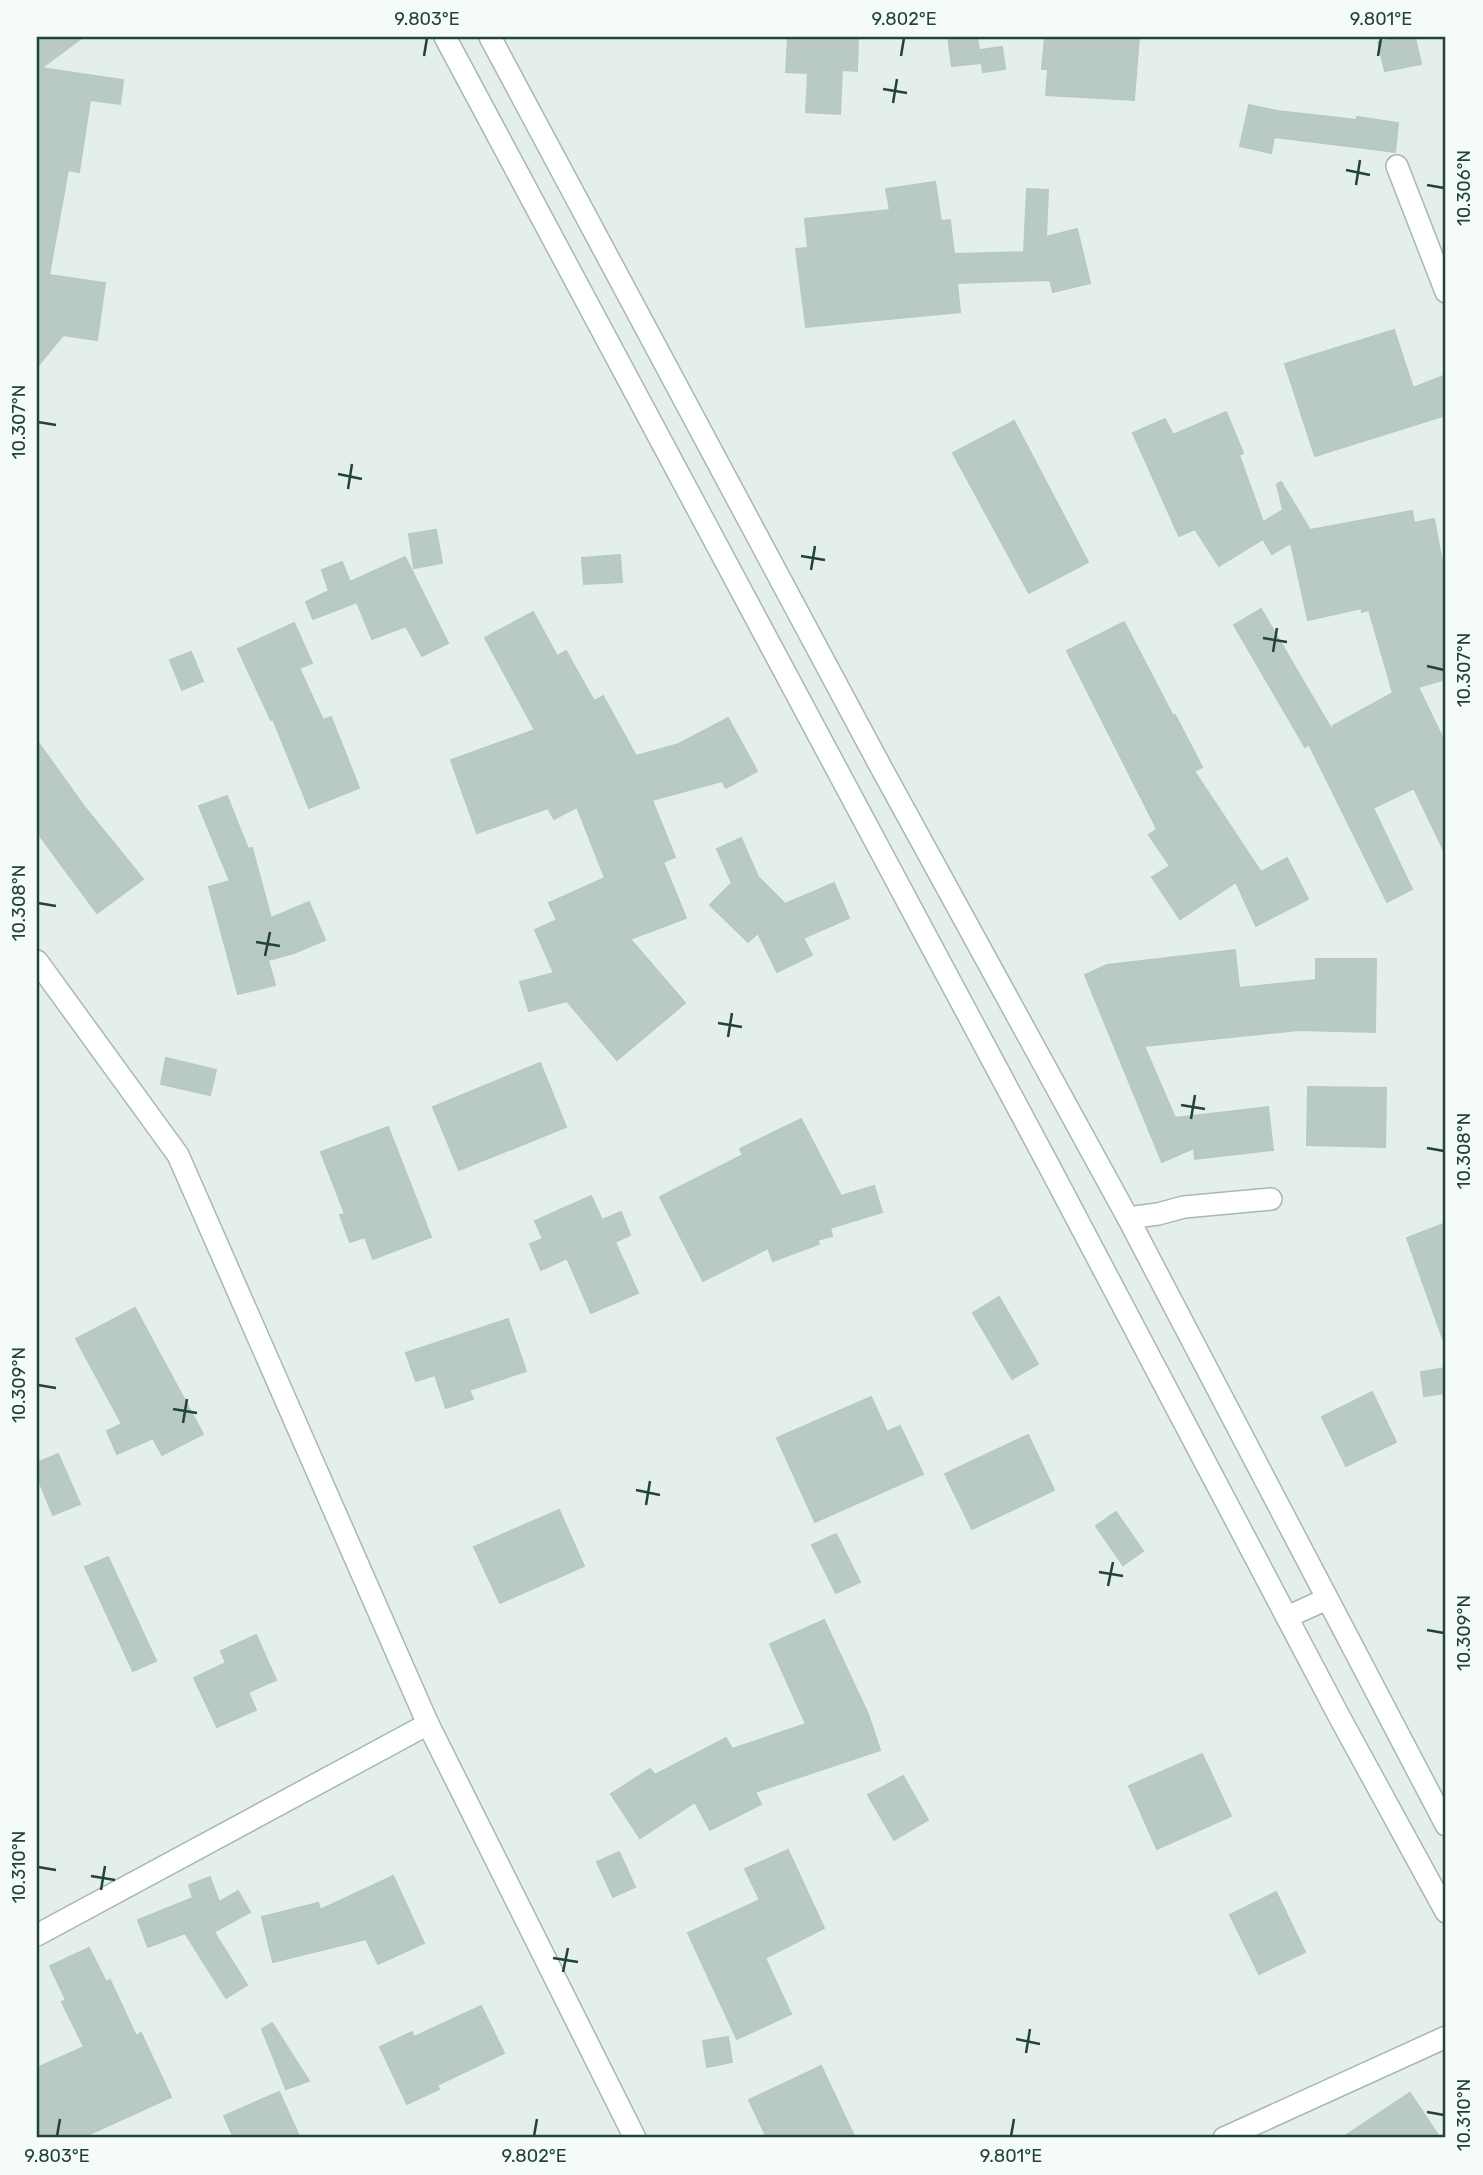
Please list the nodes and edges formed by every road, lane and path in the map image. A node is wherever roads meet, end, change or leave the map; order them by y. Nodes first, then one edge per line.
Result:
1 (445, 37) edge
2 (490, 37) edge
3 (1397, 166) dead end
4 (1446, 292) edge
5 (37, 961) edge
6 (1271, 1199) dead end
7 (1128, 1218) junction
8 (1327, 1599) junction
9 (1287, 1617) junction
10 (428, 1724) junction
11 (1446, 1825) edge
12 (1446, 1912) edge
13 (37, 1935) edge
14 (1446, 2037) edge
15 (635, 2138) edge
16 (1224, 2138) edge

1 - 9 street
2 - 7 street
3 - 4 street
5 - 10 street
6 - 7 street
7 - 8 street
8 - 9 street
8 - 11 street
9 - 12 street
10 - 13 street
10 - 15 street
14 - 16 street

